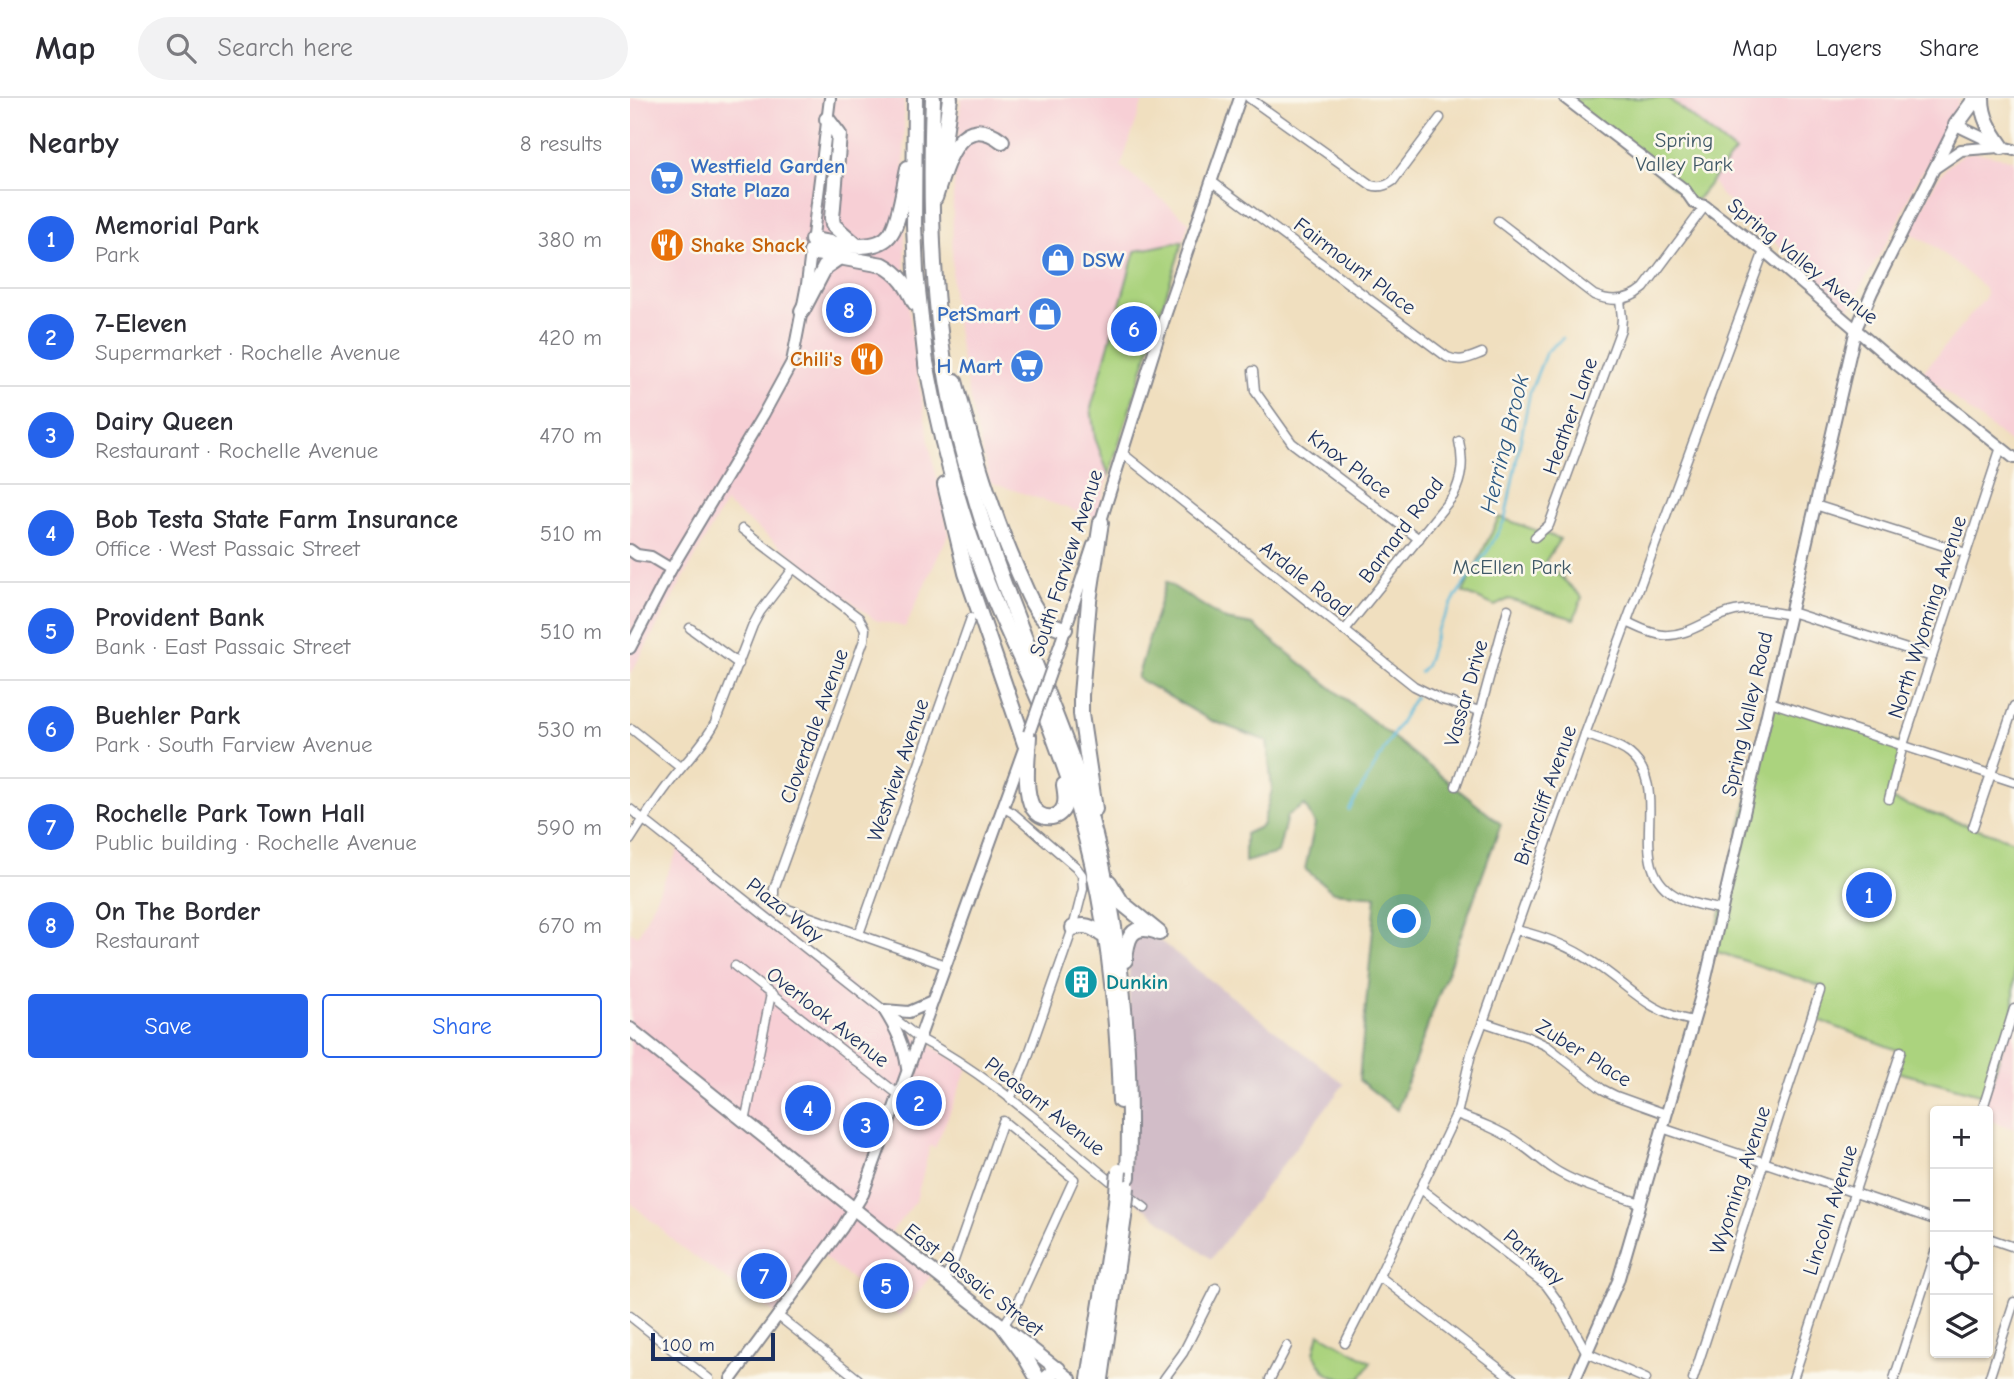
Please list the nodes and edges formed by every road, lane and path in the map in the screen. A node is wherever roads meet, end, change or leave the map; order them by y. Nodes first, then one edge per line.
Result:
1 (830, 98) edge
2 (915, 98) edge
3 (933, 98) edge
4 (950, 98) edge
5 (1240, 98) edge
6 (1249, 98) edge
7 (1565, 98) edge
8 (1968, 98) edge
9 (1976, 98) edge
10 (1982, 98) edge
11 (1440, 118) dead end
12 (827, 119) junction
13 (1956, 125) junction
14 (915, 136) junction
15 (1002, 141) dead end
16 (2008, 149) edge
17 (1932, 172) junction
18 (1211, 181) junction
19 (933, 206) junction
20 (1705, 206) junction
21 (1498, 221) dead end
22 (812, 246) junction
23 (857, 246) junction
24 (1764, 251) junction
25 (841, 256) junction
26 (1620, 300) junction
27 (802, 311) junction
28 (939, 326) junction
29 (922, 329) junction
30 (1856, 330) junction
31 (1482, 353) dead end
32 (926, 362) junction
33 (1252, 372) dead end
34 (1459, 441) dead end
35 (2001, 447) junction
36 (1122, 453) junction
37 (2014, 458) edge
38 (1815, 505) junction
39 (1101, 522) junction
40 (742, 529) dead end
41 (1535, 537) dead end
42 (1419, 538) junction
43 (1966, 553) junction
44 (632, 554) edge
45 (671, 569) junction
46 (793, 569) junction
47 (1508, 609) dead end
48 (1790, 613) junction
49 (971, 618) dead end
50 (1627, 622) junction
51 (690, 628) dead end
52 (1344, 631) junction
53 (1063, 636) junction
54 (630, 648) edge
55 (1932, 657) junction
56 (739, 664) junction
57 (1770, 702) junction
58 (2014, 706) edge
59 (1480, 711) junction
60 (632, 729) dead end
61 (1586, 734) junction
62 (1027, 739) junction
63 (1055, 743) junction
64 (1903, 746) junction
65 (681, 768) junction
66 (1992, 775) junction
67 (2014, 782) edge
68 (1455, 786) dead end
69 (1889, 799) dead end
70 (1004, 808) junction
71 (630, 809) edge
72 (643, 819) junction
73 (1973, 827) dead end
74 (1096, 838) junction
75 (630, 840) edge
76 (1101, 863) junction
77 (1082, 875) junction
78 (1722, 910) junction
79 (1073, 928) junction
80 (1516, 930) junction
81 (859, 934) junction
82 (1104, 938) junction
83 (945, 965) junction
84 (735, 966) dead end
85 (1123, 983) junction
86 (1820, 991) dead end
87 (771, 994) junction
88 (932, 1002) junction
89 (2014, 1009) edge
90 (884, 1010) junction
91 (1693, 1021) junction
92 (1483, 1022) junction
93 (630, 1029) edge
94 (919, 1038) junction
95 (1901, 1051) dead end
96 (907, 1072) junction
97 (899, 1095) junction
98 (1010, 1099) junction
99 (1984, 1106) edge
100 (1456, 1114) junction
101 (1666, 1114) junction
102 (745, 1122) junction
103 (1662, 1128) junction
104 (1764, 1163) junction
105 (1123, 1174) junction
106 (1421, 1189) junction
107 (1854, 1193) junction
108 (1641, 1203) junction
109 (1145, 1208) dead end
110 (855, 1210) junction
111 (1930, 1218) edge
112 (1993, 1240) edge
113 (2014, 1247) edge
114 (1930, 1267) edge
115 (1379, 1276) junction
116 (944, 1280) junction
117 (1216, 1288) dead end
118 (2014, 1302) edge
119 (777, 1315) junction
120 (630, 1316) edge
121 (1003, 1326) junction
122 (1345, 1343) dead end
123 (1287, 1346) dead end
124 (1587, 1353) junction
125 (1096, 1373) edge
126 (1052, 1374) edge
127 (709, 1379) edge
128 (731, 1379) edge
129 (858, 1379) edge
130 (1038, 1379) edge
131 (1070, 1379) edge
132 (1164, 1379) edge
133 (1270, 1379) edge
134 (1513, 1379) edge
135 (1575, 1379) edge
136 (1646, 1379) edge
137 (1693, 1379) edge
138 (1793, 1379) edge
139 (1894, 1379) edge
140 (1989, 1379) edge

1 - 12 street
2 - 14 highway
3 - 19 highway
4 - 19 highway
5 - 18 street, South Farview Avenue
6 - 11 street
7 - 20 street, Spring Valley Avenue
8 - 13 highway
9 - 13 highway
10 - 16 highway
12 - 22 street
12 - 23 highway
13 - 16 street
13 - 17 street, Spring Valley Road
14 - 23 highway
14 - 29 highway
15 - 19 highway
16 - 17 street
17 - 30 street, Spring Valley Road
18 - 31 street, Fairmount Place
18 - 36 street, South Farview Avenue
19 - 28 highway
20 - 24 street, Spring Valley Avenue
20 - 26 street
21 - 26 street
22 - 23 highway
22 - 25 highway
22 - 27 street
24 - 30 street, Spring Valley Avenue
24 - 50 street, Briarcliff Avenue
25 - 27 highway
25 - 29 highway
26 - 41 street, Heather Lane
27 - 45 street
28 - 53 highway
28 - 74 highway
29 - 32 highway
30 - 35 street, Spring Valley Avenue
30 - 38 street, Spring Valley Road
32 - 62 highway
32 - 63 highway
33 - 42 street, Knox Place
34 - 42 street, Barnard Road
35 - 37 street, Spring Valley Avenue
35 - 43 street, North Wyoming Avenue
36 - 39 street, South Farview Avenue
36 - 52 street, Ardale Road
38 - 43 street
38 - 48 street, Spring Valley Road
39 - 53 street, South Farview Avenue
39 - 74 highway
40 - 46 street, Cloverdale Avenue
42 - 52 street, Barnard Road
43 - 55 street, North Wyoming Avenue
44 - 45 street
45 - 54 street
46 - 56 street
46 - 81 street, Cloverdale Avenue
47 - 59 street, Vassar Drive
48 - 50 street
48 - 55 street
48 - 57 street, Spring Valley Road
49 - 81 street, Westview Avenue
50 - 61 street, Briarcliff Avenue
51 - 56 street
52 - 59 street, Ardale Road
53 - 62 street, South Farview Avenue, bridge
55 - 64 street, North Wyoming Avenue
56 - 65 street
57 - 64 street
57 - 78 street, Spring Valley Road
58 - 66 street
59 - 68 street, Vassar Drive
60 - 65 street
61 - 78 street
61 - 80 street, Briarcliff Avenue
62 - 63 highway
62 - 70 street, South Farview Avenue
63 - 82 highway
64 - 66 street
64 - 69 street, North Wyoming Avenue
65 - 72 street
66 - 67 street
66 - 73 street
70 - 77 street
70 - 83 street, South Farview Avenue
71 - 72 street, Plaza Way
72 - 75 street
72 - 90 street, Plaza Way
74 - 76 highway
76 - 85 highway
76 - 85 highway
77 - 79 street
77 - 82 highway
78 - 91 street, Spring Valley Road
79 - 82 highway
79 - 98 street
80 - 91 street
80 - 92 street, Briarcliff Avenue
81 - 83 street
82 - 105 highway
83 - 88 street, South Farview Avenue
84 - 87 street, Overlook Avenue
85 - 105 highway
86 - 104 street, Wyoming Avenue
87 - 97 street, Overlook Avenue
87 - 102 street
88 - 90 street
88 - 94 street, South Farview Avenue
89 - 99 street
90 - 94 street, Plaza Way
90 - 96 street
91 - 101 street, Spring Valley Road
92 - 100 street, Briarcliff Avenue
92 - 101 street, Zuber Place
93 - 102 main road, East Passaic Street
94 - 96 street, South Farview Avenue
94 - 98 street, Pleasant Avenue
95 - 107 street, Lincoln Avenue
96 - 97 street, South Farview Avenue
97 - 110 street, South Farview Avenue
98 - 109 street, Pleasant Avenue
100 - 106 street, Briarcliff Avenue
100 - 108 street
101 - 103 street, Spring Valley Road
102 - 110 main road, East Passaic Street
103 - 104 street
103 - 108 street, Spring Valley Road
104 - 107 street
104 - 137 street, Wyoming Avenue
105 - 125 highway, bridge
106 - 115 street, Briarcliff Avenue
106 - 124 street, Parkway
107 - 111 street
107 - 138 street, Lincoln Avenue
108 - 124 street, Spring Valley Road
110 - 116 main road, East Passaic Street
110 - 119 street, South Farview Avenue
112 - 113 street
114 - 139 street
115 - 122 street, Briarcliff Avenue
115 - 134 street
116 - 121 main road, East Passaic Street
116 - 121 street, Pleasant Avenue
117 - 132 street
118 - 140 street
119 - 128 street, South Farview Avenue
119 - 129 street
120 - 127 street
121 - 126 main road, East Passaic Street
121 - 130 highway
123 - 133 street
124 - 135 street, Spring Valley Road
124 - 136 street
126 - 131 main road, East Passaic Street

